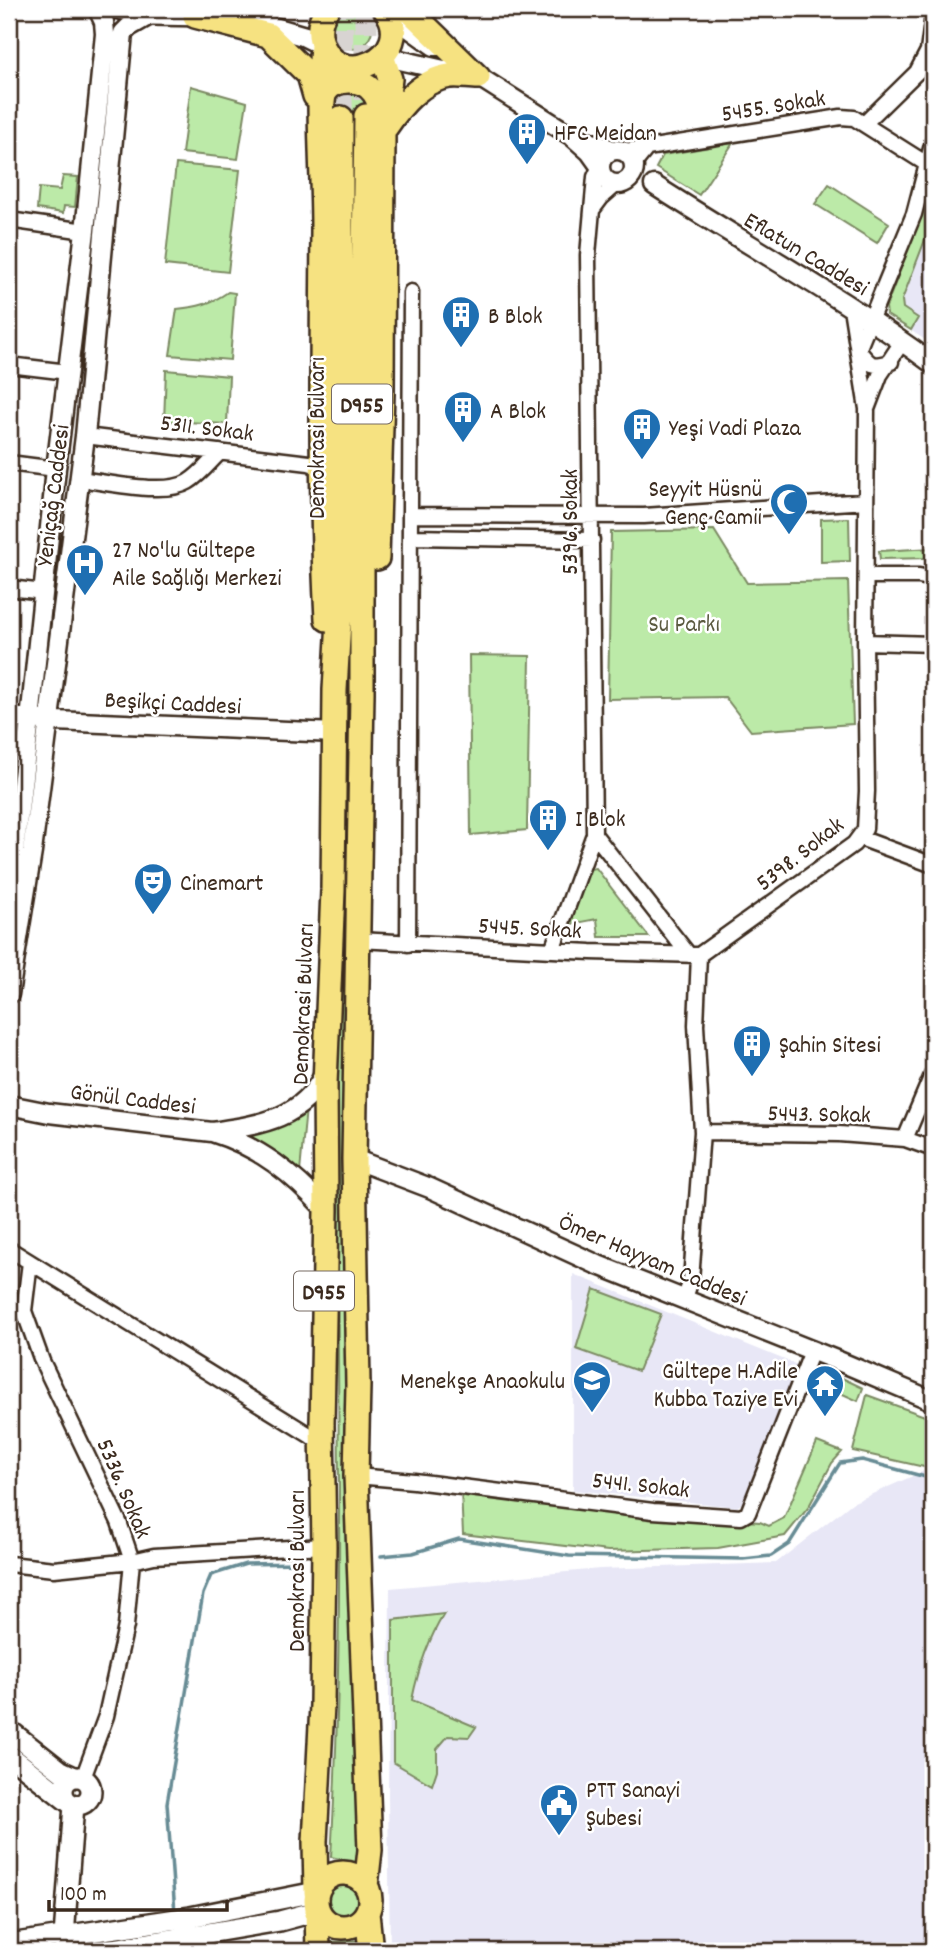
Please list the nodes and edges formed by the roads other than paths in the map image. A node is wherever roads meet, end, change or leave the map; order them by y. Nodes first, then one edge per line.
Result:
1 (98, 9) edge
2 (120, 9) edge
3 (327, 9) edge
4 (392, 10) edge
5 (150, 15) junction
6 (933, 15) edge
7 (195, 16) junction
8 (322, 45) junction
9 (382, 56) junction
10 (478, 77) junction
11 (330, 119) junction
12 (375, 123) junction
13 (865, 124) junction
14 (572, 136) junction
15 (933, 141) edge
16 (623, 155) junction
17 (600, 166) junction
18 (930, 166) edge
19 (621, 183) junction
20 (654, 186) junction
21 (592, 210) junction
22 (9, 220) edge
23 (85, 231) junction
24 (411, 292) dead end
25 (851, 308) junction
26 (871, 321) junction
27 (902, 342) junction
28 (858, 350) junction
29 (891, 362) junction
30 (933, 364) edge
31 (9, 365) edge
32 (68, 372) junction
33 (867, 409) junction
34 (85, 436) junction
35 (220, 452) junction
36 (9, 463) edge
37 (322, 467) junction
38 (56, 469) junction
39 (79, 479) junction
40 (866, 501) junction
41 (410, 515) junction
42 (592, 517) junction
43 (410, 537) junction
44 (592, 540) junction
45 (866, 576) junction
46 (933, 579) edge
47 (9, 588) edge
48 (44, 592) junction
49 (865, 642) junction
50 (933, 644) edge
51 (335, 690) junction
52 (9, 717) edge
53 (30, 720) junction
54 (49, 721) junction
55 (336, 733) junction
56 (594, 834) junction
57 (860, 838) junction
58 (11, 857) edge
59 (933, 865) edge
60 (9, 891) edge
61 (358, 940) junction
62 (408, 944) junction
63 (552, 950) junction
64 (694, 955) junction
65 (9, 994) edge
66 (325, 1071) junction
67 (933, 1073) edge
68 (9, 1105) edge
69 (49, 1113) junction
70 (9, 1119) edge
71 (212, 1132) junction
72 (702, 1132) junction
73 (905, 1139) junction
74 (933, 1149) edge
75 (354, 1159) junction
76 (326, 1210) junction
77 (9, 1249) edge
78 (30, 1262) junction
79 (685, 1298) junction
80 (812, 1351) junction
81 (933, 1401) edge
82 (322, 1445) junction
83 (355, 1476) junction
84 (324, 1546) junction
85 (132, 1561) junction
86 (9, 1564) edge
87 (9, 1730) edge
88 (9, 1755) edge
89 (78, 1778) junction
90 (70, 1803) junction
91 (366, 1886) junction
92 (317, 1901) junction
93 (367, 1913) junction
94 (64, 1943) edge
95 (9, 1944) edge
96 (101, 1951) edge
97 (318, 1951) edge
98 (371, 1951) edge

1 - 23 street, Yeniçağ Caddesi
2 - 5 main road
3 - 8 highway
4 - 9 highway
4 - 10 highway
5 - 7 main road
5 - 34 street, Yeniçağ Caddesi
6 - 13 street
7 - 8 main road
7 - 11 highway
8 - 9 highway
8 - 11 highway
9 - 10 street
9 - 12 highway
10 - 12 highway
10 - 14 street
11 - 12 highway
11 - 37 highway
11 - 51 highway, Demokrasi Bulvarı / D955
12 - 61 highway, D955
13 - 16 street, 5455. Sokak
13 - 18 street, 5455. Sokak
14 - 16 street
14 - 17 street
15 - 18 street
16 - 17 street
16 - 19 street
16 - 20 street
17 - 19 street
17 - 21 street, 5396. Sokak
18 - 26 street
19 - 20 street
19 - 21 street
20 - 25 street, Eflatun Caddesi
21 - 42 street, 5396. Sokak
22 - 23 street
23 - 32 street, Yeniçağ Caddesi
24 - 41 street
25 - 26 street, Eflatun Caddesi
25 - 28 street, 5398. Sokak
26 - 27 street, Eflatun Caddesi
26 - 28 street
27 - 29 street, 5398. Sokak
27 - 30 street, Eflatun Caddesi
28 - 29 street
28 - 33 street, 5398. Sokak
29 - 33 street, 5398. Sokak
31 - 32 street
32 - 38 street, Yeniçağ Caddesi
33 - 40 street, 5398. Sokak
34 - 35 street, 5311. Sokak
34 - 39 street, Yeniçağ Caddesi
35 - 37 street, 5311. Sokak
35 - 39 street
36 - 38 street
37 - 51 highway
38 - 48 street, Yeniçağ Caddesi
39 - 54 street, Yeniçağ Caddesi
40 - 42 street
40 - 45 street, 5398. Sokak
41 - 42 street
41 - 43 street
42 - 44 street, 5396. Sokak
43 - 44 street
43 - 62 street
44 - 56 street, 5396. Sokak
45 - 46 street
45 - 49 street, 5398. Sokak
47 - 48 street
48 - 53 street, Yeniçağ Caddesi
49 - 50 street
49 - 57 street, 5398. Sokak
51 - 55 highway, Demokrasi Bulvarı / D955
52 - 53 street, Beşikçi Caddesi
53 - 54 street, Beşikçi Caddesi
53 - 58 street, Yeniçağ Caddesi
54 - 55 street, Beşikçi Caddesi
54 - 65 street, Yeniçağ Caddesi
55 - 66 highway, Demokrasi Bulvarı / D955
56 - 63 street
56 - 64 street
57 - 59 street
57 - 64 street, 5398. Sokak
58 - 60 street, Yeniçağ Caddesi
61 - 62 street, 5445. Sokak
61 - 75 highway, D955
62 - 63 street, 5445. Sokak
63 - 64 street, 5445. Sokak
64 - 72 street
66 - 71 street
66 - 76 highway, Demokrasi Bulvarı / D955
67 - 73 street
68 - 69 street, Gönül Caddesi
69 - 70 street, Gönül Caddesi
69 - 71 street, Gönül Caddesi
71 - 76 street
72 - 73 street, 5443. Sokak
72 - 79 street
73 - 74 street, 5443. Sokak
75 - 79 street, Ömer Hayyam Caddesi
75 - 83 highway, D955
76 - 82 highway, Demokrasi Bulvarı / D955
77 - 78 street
78 - 82 street
78 - 85 street, 5336. Sokak
79 - 80 street, Ömer Hayyam Caddesi
80 - 81 street, Ömer Hayyam Caddesi
80 - 83 street, 5441. Sokak
82 - 84 highway, Demokrasi Bulvarı / D955
83 - 91 highway, D955
84 - 85 street
84 - 92 highway, Demokrasi Bulvarı / D955
85 - 86 street
85 - 89 street, 5336. Sokak
87 - 89 main road
88 - 90 main road
89 - 90 main road
90 - 94 main road
91 - 92 highway
91 - 93 highway
92 - 93 highway
92 - 94 main road
92 - 96 main road
92 - 97 highway, Demokrasi Bulvarı / D955
93 - 98 highway
94 - 95 main road

